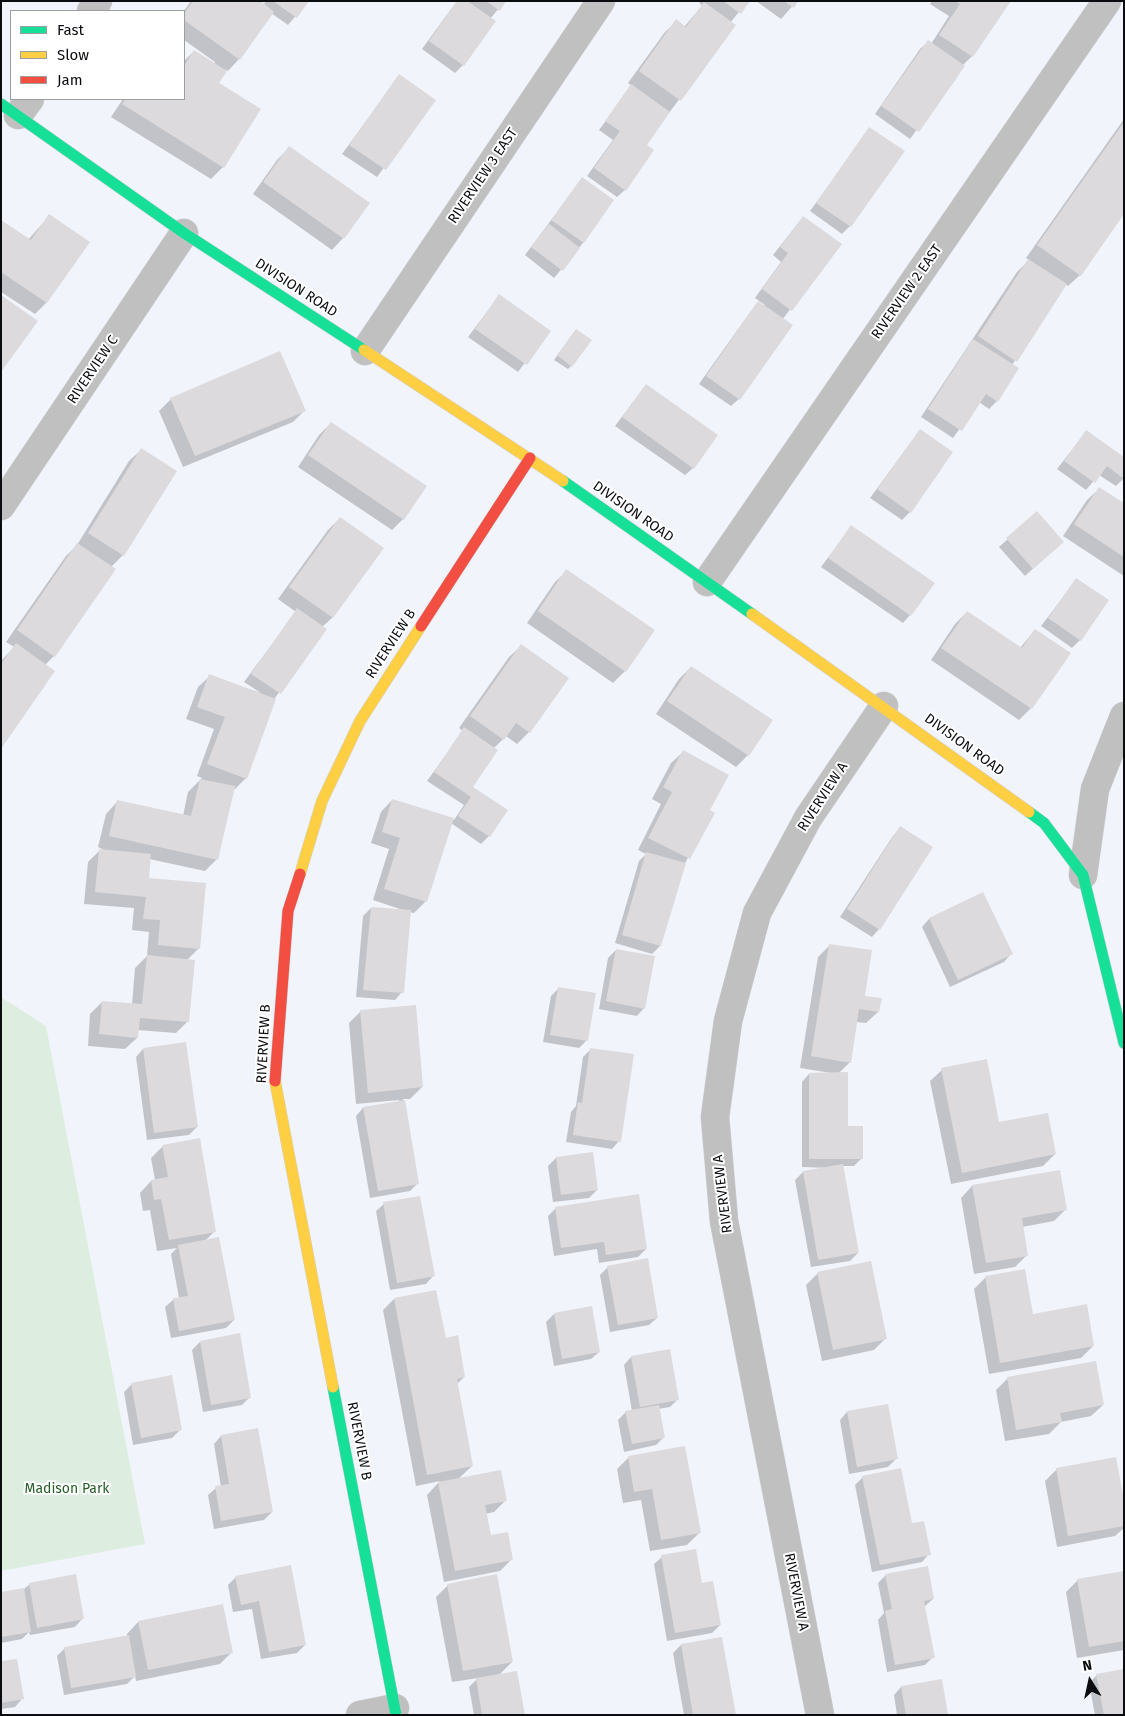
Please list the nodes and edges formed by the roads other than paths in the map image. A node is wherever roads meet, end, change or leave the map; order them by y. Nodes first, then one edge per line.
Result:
1 (601, 1) edge
2 (1107, 1) edge
3 (16, 106) edge
4 (184, 233) junction
5 (365, 351) junction
6 (530, 458) junction
7 (1, 506) edge
8 (707, 582) junction
9 (884, 706) junction
10 (1124, 716) edge
11 (1083, 875) junction
12 (1124, 1042) edge
13 (396, 1711) edge
14 (360, 1715) edge
15 (820, 1715) edge

1 - 5 street, RIVERVIEW 3 EAST
2 - 8 street, RIVERVIEW 2 EAST
3 - 4 street, DIVISION ROAD
4 - 5 street, DIVISION ROAD
4 - 7 street, RIVERVIEW C
5 - 6 street, DIVISION ROAD
6 - 8 street, DIVISION ROAD
6 - 13 street, RIVERVIEW B
8 - 9 street, DIVISION ROAD
9 - 11 street, DIVISION ROAD
9 - 15 street, RIVERVIEW A
10 - 11 street
11 - 12 street, DIVISION ROAD
13 - 14 street

